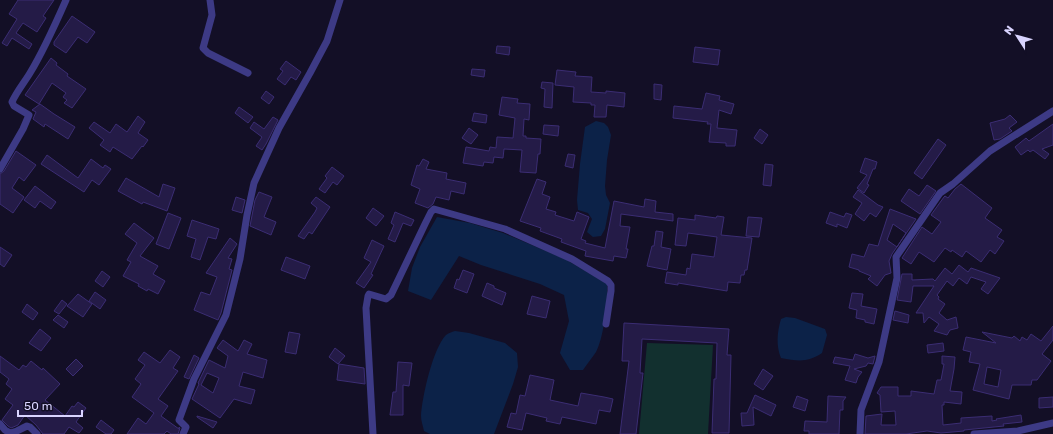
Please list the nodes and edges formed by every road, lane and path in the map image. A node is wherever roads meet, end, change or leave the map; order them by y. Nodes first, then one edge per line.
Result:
1 (66, 0) edge
2 (210, 0) edge
3 (340, 0) edge
4 (248, 73) dead end
5 (1053, 112) edge
6 (0, 168) edge
7 (606, 324) dead end
8 (1053, 423) edge
9 (0, 424) edge
10 (1017, 433) edge
11 (37, 434) edge
12 (184, 434) edge
13 (373, 434) edge
14 (860, 434) edge
15 (974, 434) edge

1 - 6 street
2 - 4 street
3 - 12 street
5 - 14 street
7 - 13 street
8 - 10 street
9 - 11 street
10 - 15 street

